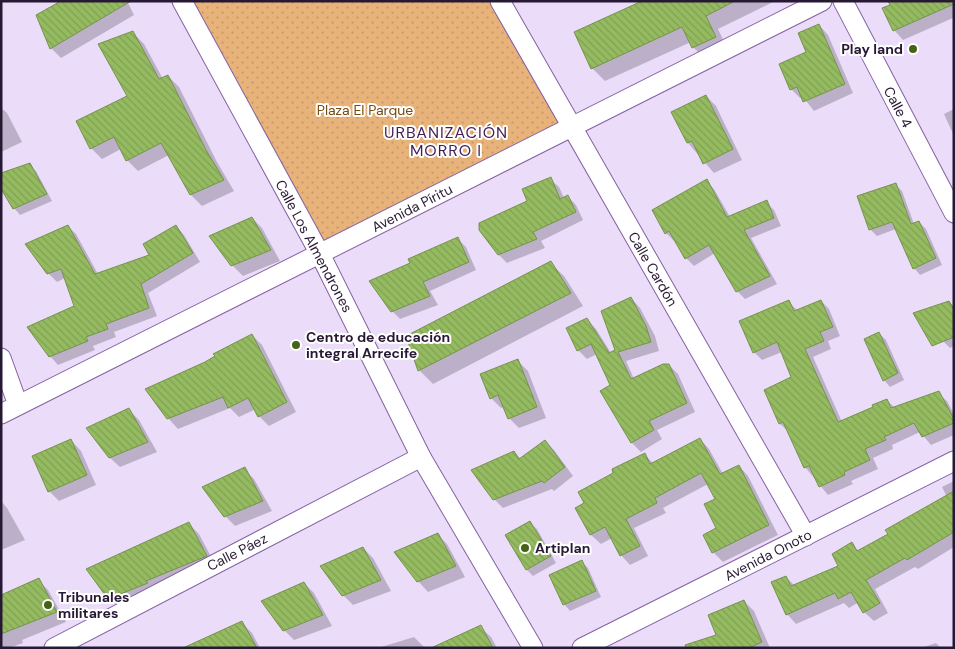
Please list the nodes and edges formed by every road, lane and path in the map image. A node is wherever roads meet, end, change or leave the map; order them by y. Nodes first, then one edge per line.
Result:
1 (182, 1) edge
2 (500, 1) edge
3 (822, 1) edge
4 (843, 1) edge
5 (572, 127) junction
6 (953, 210) edge
7 (320, 254) junction
8 (1, 358) edge
9 (18, 405) junction
10 (1, 414) edge
11 (421, 457) junction
12 (954, 461) edge
13 (806, 536) junction
14 (54, 648) edge
15 (533, 648) edge
16 (582, 648) edge

1 - 7 street, Calle Los Almendrones
2 - 5 street, Calle Cardón
3 - 5 street, Avenida Píritu
4 - 6 street, Calle 4
5 - 7 street, Avenida Píritu
5 - 13 street, Calle Cardón
7 - 9 street, Avenida Píritu
7 - 11 street, Calle Los Almendrones
8 - 9 street
9 - 10 street, Avenida Píritu
11 - 14 street, Calle Páez
11 - 15 street, Calle Los Almendrones
12 - 13 street, Avenida Onoto
13 - 16 street, Avenida Onoto

